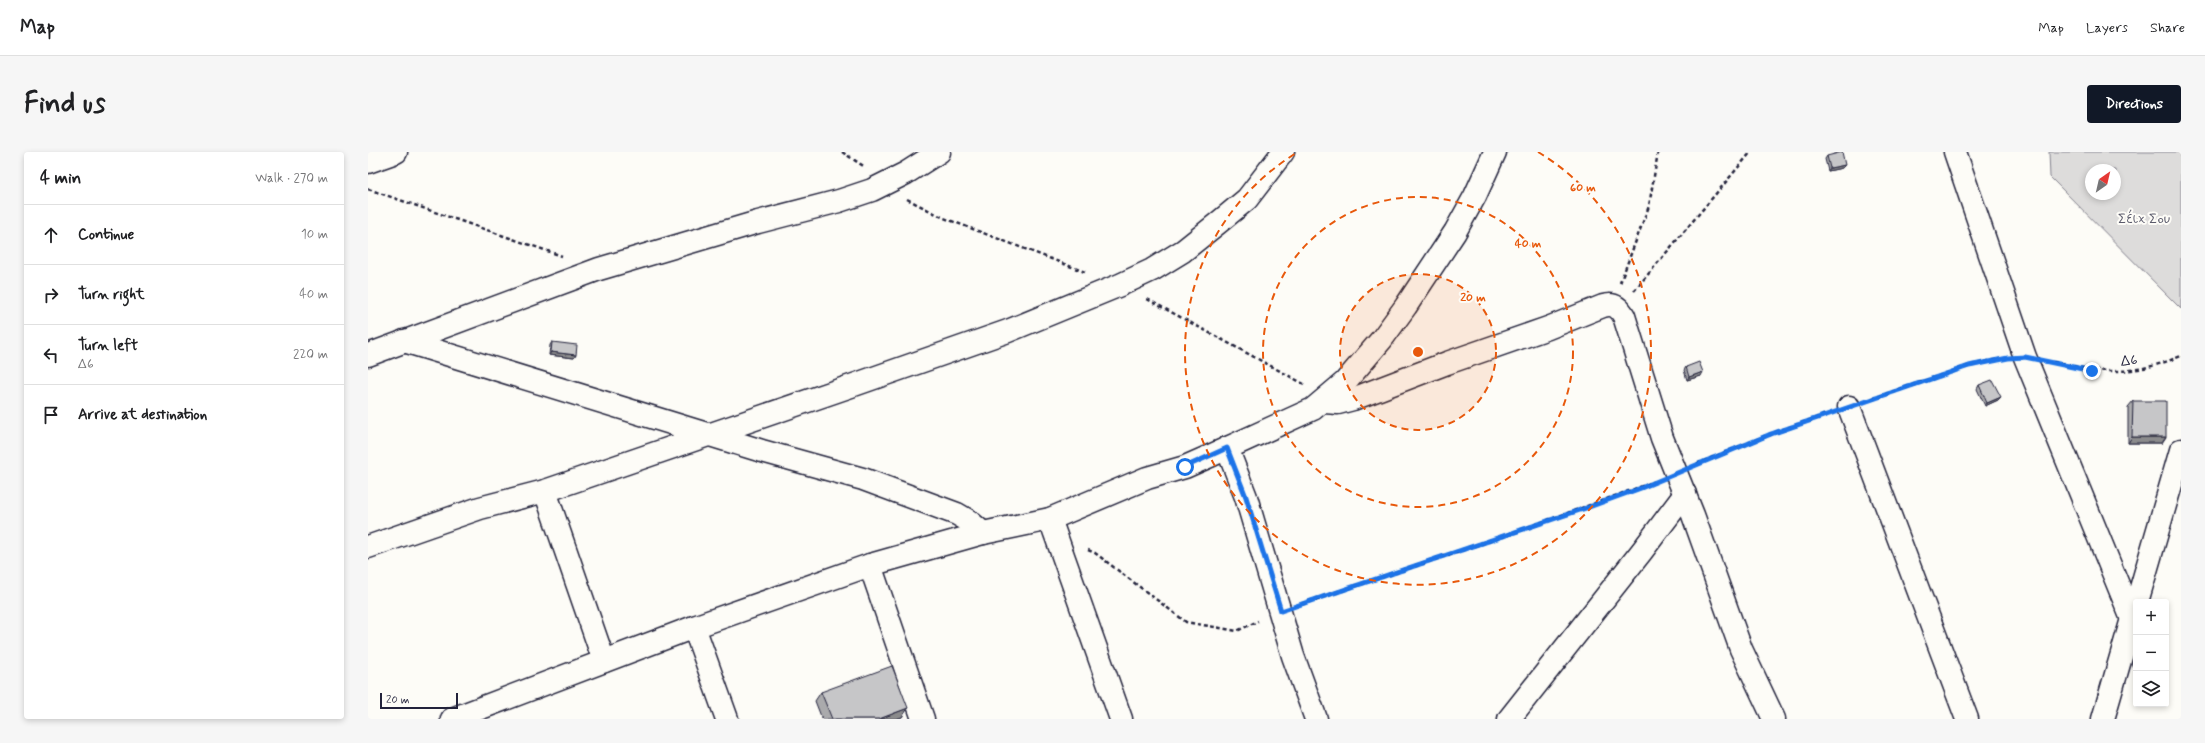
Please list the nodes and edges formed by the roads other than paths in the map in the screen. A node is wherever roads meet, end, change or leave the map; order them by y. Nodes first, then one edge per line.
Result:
1 (396, 152) edge
2 (939, 152) edge
3 (1283, 152) edge
4 (1495, 152) edge
5 (1955, 152) edge
6 (368, 162) edge
7 (404, 341) junction
8 (368, 355) edge
9 (1324, 402) junction
10 (1849, 407) road end
11 (710, 433) junction
12 (1227, 448) junction
13 (2181, 450) edge
14 (546, 491) junction
15 (1685, 494) junction
16 (1050, 519) junction
17 (983, 533) junction
18 (368, 547) edge
19 (870, 565) junction
20 (2138, 599) edge
21 (2133, 603) edge
22 (2133, 615) edge
23 (694, 627) junction
24 (604, 661) junction
25 (452, 719) edge
26 (728, 719) edge
27 (923, 719) edge
28 (1121, 719) edge
29 (1316, 719) edge
30 (1509, 719) edge
31 (1774, 719) edge
32 (1967, 719) edge
33 (2103, 719) edge

1 - 6 street
2 - 7 street
3 - 11 street
4 - 9 street
5 - 21 street
7 - 8 street
7 - 11 street
9 - 12 street
9 - 15 street
10 - 32 street
11 - 14 street
11 - 17 street
12 - 16 street
12 - 29 street
13 - 20 street
14 - 18 street
14 - 24 street
15 - 30 street
15 - 31 street
16 - 17 street
16 - 28 street
17 - 19 street
19 - 23 street
19 - 27 street
22 - 33 street
23 - 24 street
23 - 26 street
24 - 25 street

